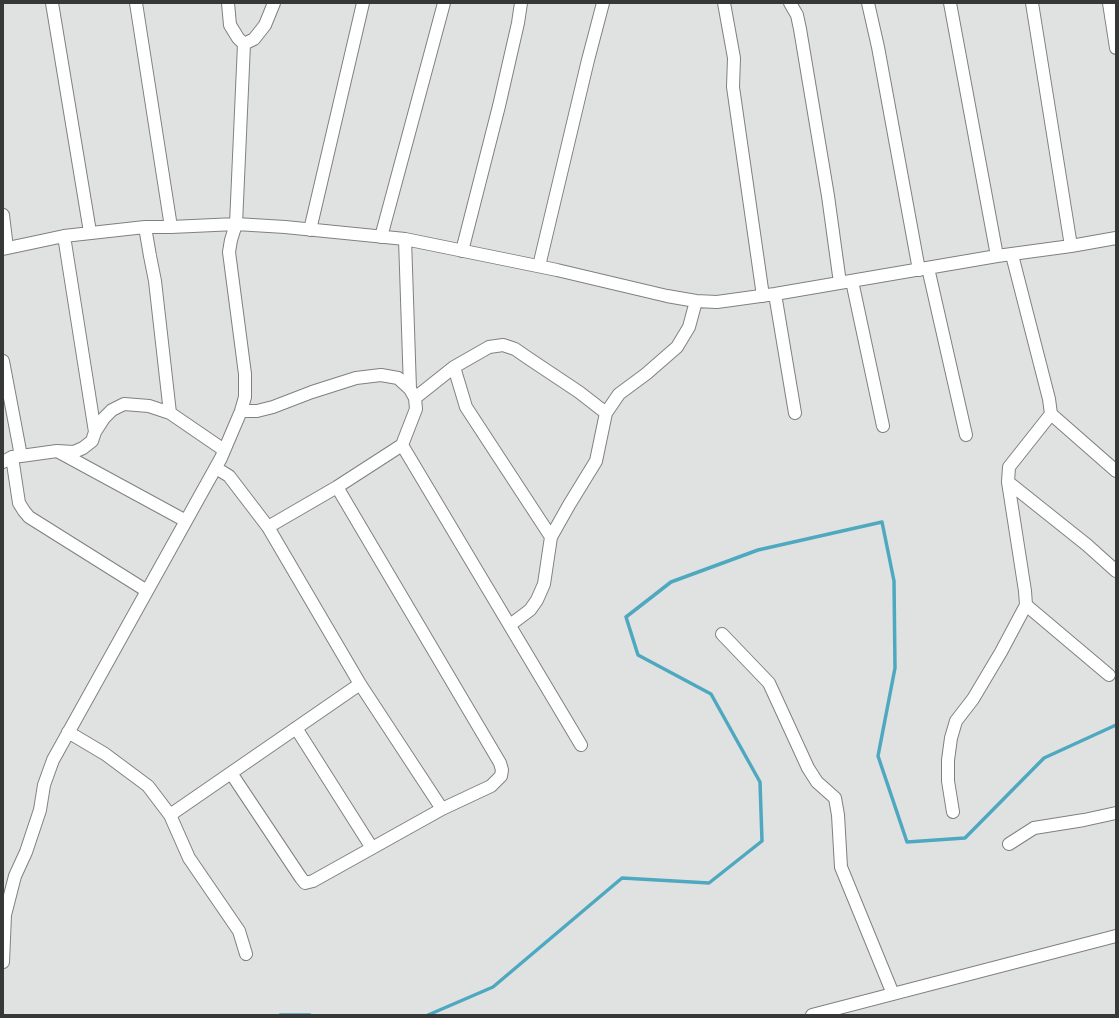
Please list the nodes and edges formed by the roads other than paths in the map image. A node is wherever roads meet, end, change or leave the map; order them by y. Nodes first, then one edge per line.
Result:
1 (52, 3) edge
2 (136, 3) edge
3 (228, 3) edge
4 (274, 3) edge
5 (363, 3) edge
6 (444, 3) edge
7 (521, 3) edge
8 (603, 3) edge
9 (724, 3) edge
10 (790, 3) edge
11 (868, 3) edge
12 (950, 3) edge
13 (1032, 3) edge
14 (1109, 3) edge
15 (244, 44) junction
16 (1116, 48) edge
17 (3, 215) edge
18 (236, 224) junction
19 (145, 227) junction
20 (171, 227) junction
21 (310, 230) junction
22 (90, 232) junction
23 (64, 236) junction
24 (381, 237) junction
25 (405, 238) junction
26 (1116, 238) edge
27 (1072, 246) junction
28 (5, 248) edge
29 (462, 250) junction
30 (1012, 254) junction
31 (997, 256) junction
32 (539, 266) junction
33 (923, 269) junction
34 (846, 282) junction
35 (775, 294) junction
36 (763, 296) junction
37 (696, 301) junction
38 (3, 361) edge
39 (454, 367) junction
40 (413, 394) junction
41 (241, 411) junction
42 (170, 413) junction
43 (606, 413) junction
44 (795, 413) dead end
45 (1051, 414) junction
46 (883, 426) dead end
47 (95, 432) junction
48 (966, 435) dead end
49 (402, 445) junction
50 (224, 450) junction
51 (57, 452) junction
52 (12, 458) edge
53 (216, 468) junction
54 (1116, 471) edge
55 (1008, 482) junction
56 (337, 487) junction
57 (186, 521) junction
58 (268, 527) junction
59 (551, 537) junction
60 (1116, 571) edge
61 (148, 591) junction
62 (1026, 605) junction
63 (510, 625) junction
64 (722, 634) dead end
65 (1109, 675) dead end
66 (360, 684) junction
67 (296, 728) junction
68 (68, 732) junction
69 (581, 745) dead end
70 (231, 773) junction
71 (442, 809) junction
72 (953, 812) dead end
73 (1116, 812) edge
74 (170, 814) junction
75 (1009, 844) dead end
76 (372, 848) junction
77 (1116, 936) edge
78 (246, 954) dead end
79 (3, 962) edge
80 (893, 994) junction
81 (812, 1015) edge

1 - 22 street
2 - 20 street
3 - 15 street
4 - 15 street
5 - 21 street
6 - 24 street
7 - 29 street
8 - 32 street
9 - 36 street
10 - 34 street
11 - 33 street
12 - 31 street
13 - 27 street
14 - 16 street
15 - 18 street
17 - 28 street
18 - 20 street
18 - 21 street
18 - 41 street
19 - 20 street
19 - 22 street
19 - 42 street
21 - 24 street
22 - 23 street
23 - 28 street
23 - 47 street
24 - 25 street
25 - 29 street
25 - 40 street
26 - 27 street
27 - 30 street
29 - 32 street
30 - 31 street
30 - 45 street
31 - 33 street
32 - 37 street
33 - 34 street
33 - 48 street
34 - 35 street
34 - 46 street
35 - 36 street
35 - 44 street
36 - 37 street
37 - 43 street
38 - 52 street
39 - 40 street
39 - 43 street
39 - 59 street
40 - 41 street
40 - 49 street
41 - 50 street
42 - 47 street
42 - 50 street
43 - 59 street
45 - 54 street
45 - 55 street
47 - 51 street
49 - 56 street
49 - 63 street
50 - 53 street
51 - 52 street
51 - 57 street
52 - 61 street
53 - 57 street
53 - 58 street
55 - 60 street
55 - 62 street
56 - 58 street
56 - 71 street
57 - 61 street
58 - 66 street
59 - 63 street
61 - 68 street
62 - 65 street
62 - 72 street
63 - 69 street
64 - 80 street
66 - 67 street
66 - 71 street
67 - 70 street
67 - 76 street
68 - 74 street
68 - 79 street
70 - 74 street
70 - 76 street
71 - 76 street
73 - 75 street
74 - 78 street
77 - 80 street
80 - 81 street

